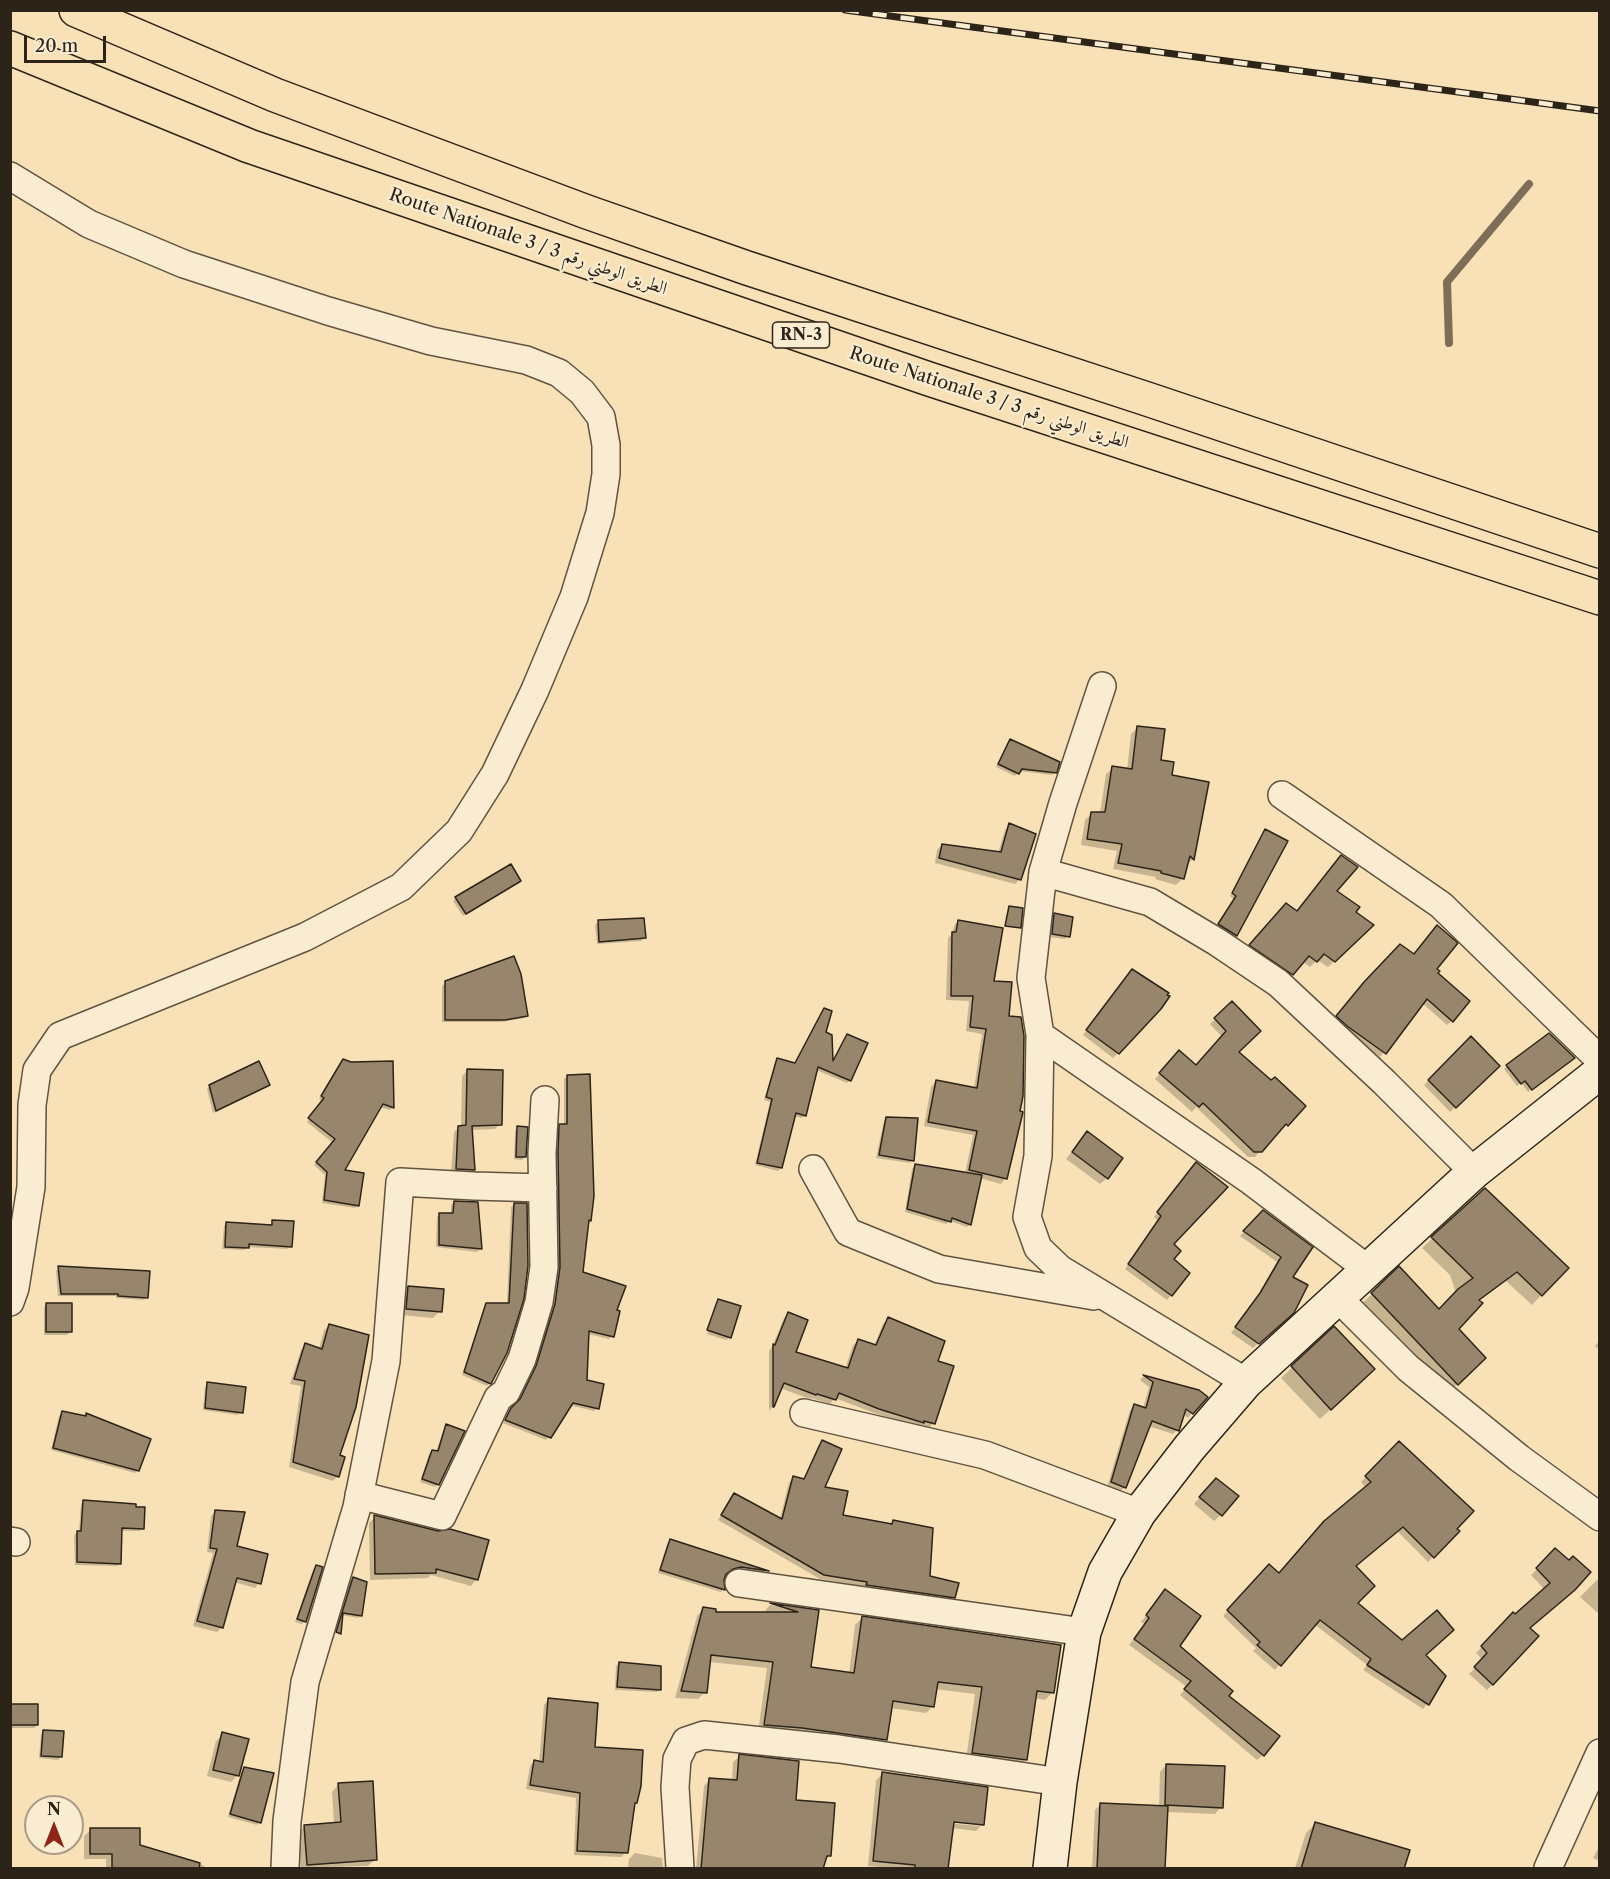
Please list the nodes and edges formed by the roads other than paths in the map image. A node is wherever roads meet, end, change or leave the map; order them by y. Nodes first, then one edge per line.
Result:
1 (76, 10) edge
2 (10, 48) edge
3 (10, 176) edge
4 (946, 334) junction
5 (928, 379) junction
6 (1599, 551) edge
7 (1599, 598) edge
8 (1102, 686) dead end
9 (1282, 795) dead end
10 (1043, 872) junction
11 (1040, 1035) junction
12 (1599, 1060) edge
13 (1599, 1072) edge
14 (545, 1100) dead end
15 (813, 1169) dead end
16 (1474, 1172) junction
17 (543, 1188) junction
18 (1369, 1270) junction
19 (1338, 1298) junction
20 (1107, 1299) junction
21 (10, 1302) edge
22 (1246, 1382) junction
23 (804, 1413) dead end
24 (359, 1495) junction
25 (1139, 1513) junction
26 (1599, 1517) edge
27 (739, 1583) dead end
28 (1084, 1632) junction
29 (1599, 1753) edge
30 (1060, 1782) junction
31 (285, 1869) edge
32 (680, 1869) edge
33 (1050, 1869) edge
34 (1548, 1869) edge

1 - 4 highway, RN-3
2 - 5 highway, Route Nationale 3 / الطريق الوطني رقم 3 / RN-3
3 - 21 street
4 - 5 highway
4 - 6 highway, RN-3
5 - 7 highway, Route Nationale 3 / الطريق الوطني رقم 3 / RN-3
8 - 10 street
9 - 12 street
10 - 11 street
10 - 16 street
11 - 18 street
11 - 20 street
13 - 16 street
14 - 17 street
15 - 20 street
16 - 18 street
17 - 24 street
17 - 24 street
18 - 19 street
19 - 22 street
19 - 26 street
20 - 22 street
22 - 25 street
23 - 25 street
24 - 31 street
25 - 28 street
27 - 28 street
28 - 30 street
29 - 34 street
30 - 32 street
30 - 33 street

